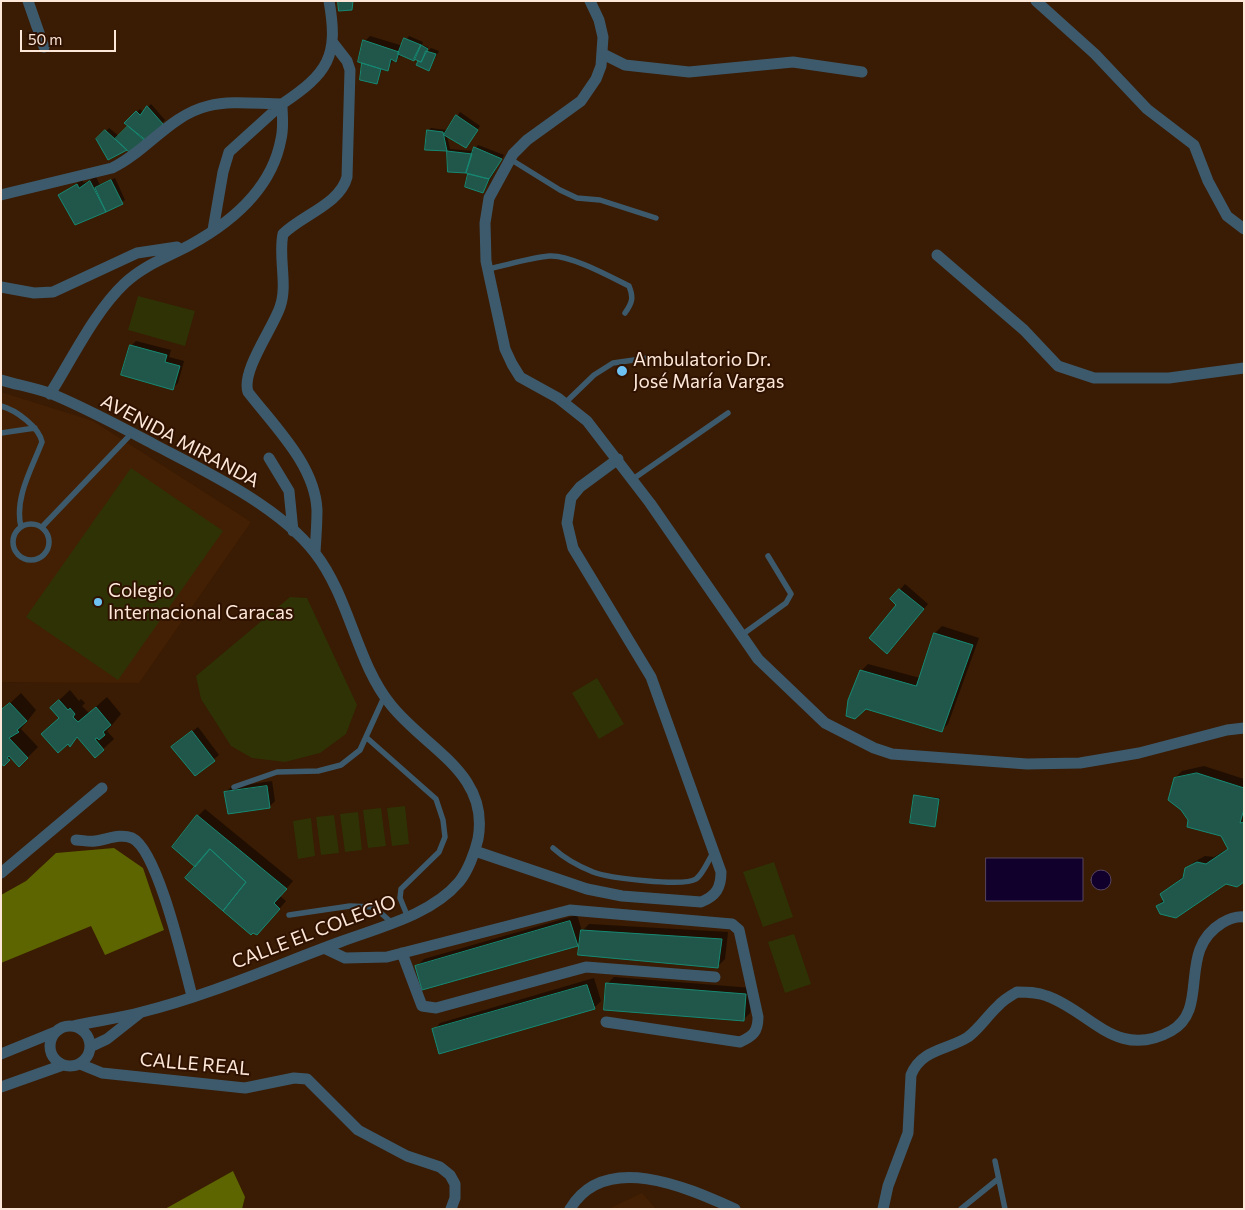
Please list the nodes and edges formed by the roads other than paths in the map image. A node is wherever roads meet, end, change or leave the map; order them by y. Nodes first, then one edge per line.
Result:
1 (28, 1) edge
2 (329, 1) edge
3 (590, 1) edge
4 (1036, 1) edge
5 (334, 43) junction
6 (44, 47) dead end
7 (603, 54) junction
8 (862, 72) dead end
9 (282, 104) junction
10 (510, 159) junction
11 (1, 195) edge
12 (656, 218) dead end
13 (1244, 229) edge
14 (213, 230) junction
15 (189, 246) junction
16 (937, 255) dead end
17 (488, 269) junction
18 (1, 288) edge
19 (625, 313) dead end
20 (648, 358) dead end
21 (1244, 368) edge
22 (1, 380) edge
23 (50, 394) junction
24 (564, 403) junction
25 (1, 406) edge
26 (728, 414) dead end
27 (35, 428) junction
28 (1, 433) edge
29 (132, 433) junction
30 (269, 458) dead end
31 (618, 459) junction
32 (633, 479) junction
33 (21, 526) junction
34 (42, 527) junction
35 (293, 531) junction
36 (315, 552) junction
37 (768, 556) dead end
38 (742, 634) junction
39 (385, 695) junction
40 (1244, 728) edge
41 (367, 738) junction
42 (234, 787) dead end
43 (102, 788) dead end
44 (76, 840) dead end
45 (553, 848) dead end
46 (475, 851) junction
47 (714, 851) junction
48 (1, 873) edge
49 (290, 915) dead end
50 (407, 915) junction
51 (1244, 917) edge
52 (391, 922) junction
53 (324, 948) junction
54 (402, 953) junction
55 (715, 977) dead end
56 (192, 996) junction
57 (142, 1012) junction
58 (606, 1022) dead end
59 (74, 1026) junction
60 (55, 1032) junction
61 (90, 1047) junction
62 (1, 1054) edge
63 (80, 1064) junction
64 (63, 1065) junction
65 (1, 1087) edge
66 (995, 1161) dead end
67 (998, 1179) junction
68 (451, 1209) edge
69 (570, 1209) edge
70 (735, 1209) edge
71 (883, 1209) edge
72 (961, 1209) edge
73 (1006, 1209) edge

1 - 6 street
2 - 5 street
3 - 7 street
4 - 13 street
5 - 9 street
5 - 36 street
7 - 8 street
7 - 10 street
9 - 11 street
9 - 14 street
9 - 14 street
10 - 12 lane
10 - 17 street
14 - 15 street
15 - 18 street
15 - 23 street
16 - 21 street
17 - 19 lane
17 - 24 street
20 - 24 lane
22 - 23 street, AVENIDA MIRANDA
23 - 29 street, AVENIDA MIRANDA
24 - 31 street
25 - 27 lane
26 - 32 lane
27 - 28 lane
27 - 33 lane
29 - 34 lane
29 - 35 street, AVENIDA MIRANDA
30 - 35 street
31 - 32 street
31 - 47 street
32 - 38 street
33 - 34 lane
33 - 34 lane
35 - 36 street, AVENIDA MIRANDA
36 - 39 street, AVENIDA MIRANDA
37 - 38 lane
38 - 40 street
39 - 41 lane
39 - 46 street, AVENIDA MIRANDA
41 - 42 lane
41 - 50 lane
43 - 48 street
44 - 56 street
45 - 47 lane
46 - 47 street
46 - 50 street, CALLE EL COLEGIO
49 - 52 lane
50 - 52 street, CALLE EL COLEGIO
51 - 71 street
52 - 53 street, CALLE EL COLEGIO
53 - 54 street
53 - 56 street, CALLE EL COLEGIO
54 - 55 street
54 - 58 street
56 - 57 street, CALLE EL COLEGIO
57 - 59 street, CALLE EL COLEGIO
57 - 61 street, CALLE EL COLEGIO
59 - 60 street, CALLE EL COLEGIO
59 - 61 street
60 - 62 street, CALLE EL COLEGIO
60 - 64 street
61 - 63 street, CALLE EL COLEGIO
63 - 64 street
63 - 68 street, CALLE REAL
64 - 65 street
66 - 67 lane
67 - 72 lane
67 - 73 lane
69 - 70 street

